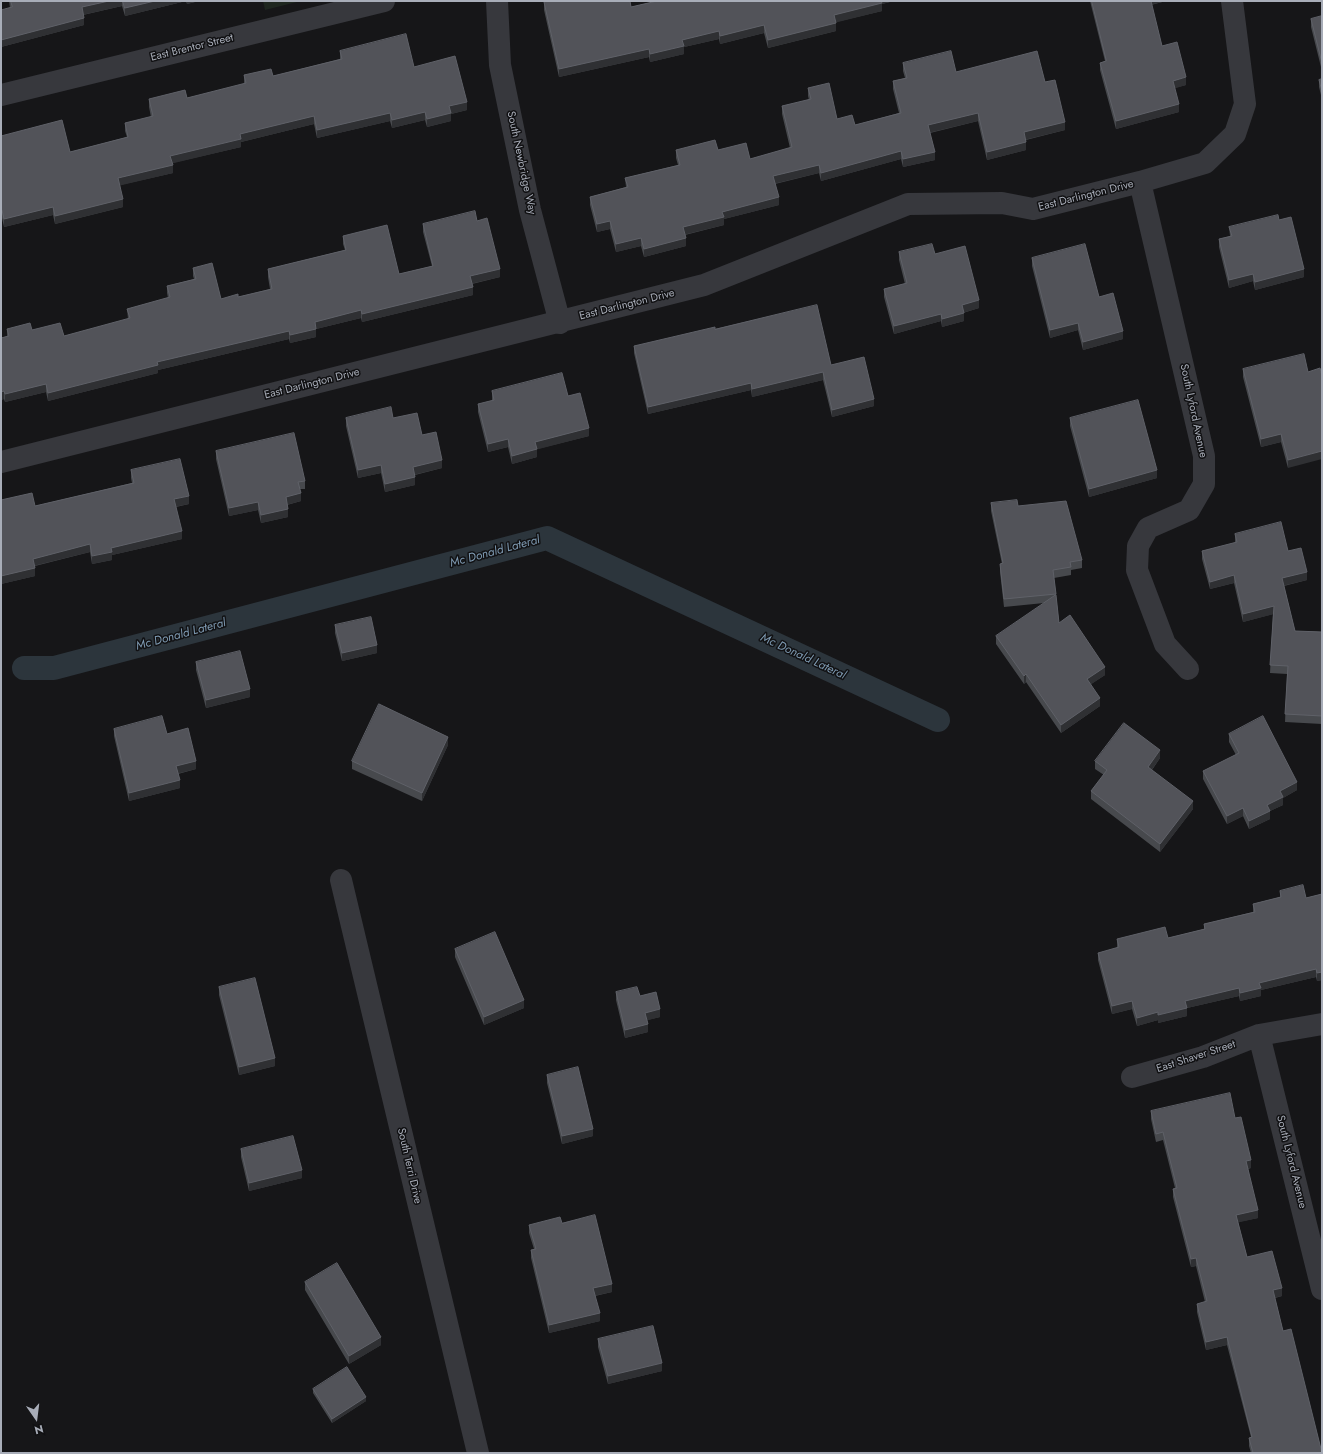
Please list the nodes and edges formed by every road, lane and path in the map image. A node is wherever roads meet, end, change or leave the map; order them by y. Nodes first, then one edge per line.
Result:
1 (384, 1) edge
2 (497, 1) edge
3 (1232, 1) edge
4 (1, 96) edge
5 (1140, 182) junction
6 (560, 323) junction
7 (1, 462) edge
8 (1188, 669) dead end
9 (341, 880) dead end
10 (1322, 1024) edge
11 (1259, 1036) junction
12 (1132, 1077) dead end
13 (1322, 1289) edge
14 (478, 1453) edge

1 - 4 street, East Brentor Street
2 - 6 street, South Newbridge Way
3 - 5 street, East Darlington Drive
5 - 6 street, East Darlington Drive
5 - 8 street, South Lyford Avenue
6 - 7 street, East Darlington Drive
9 - 14 street, South Terri Drive
10 - 11 street, East Shaver Street
11 - 12 street, East Shaver Street
11 - 13 street, South Lyford Avenue

